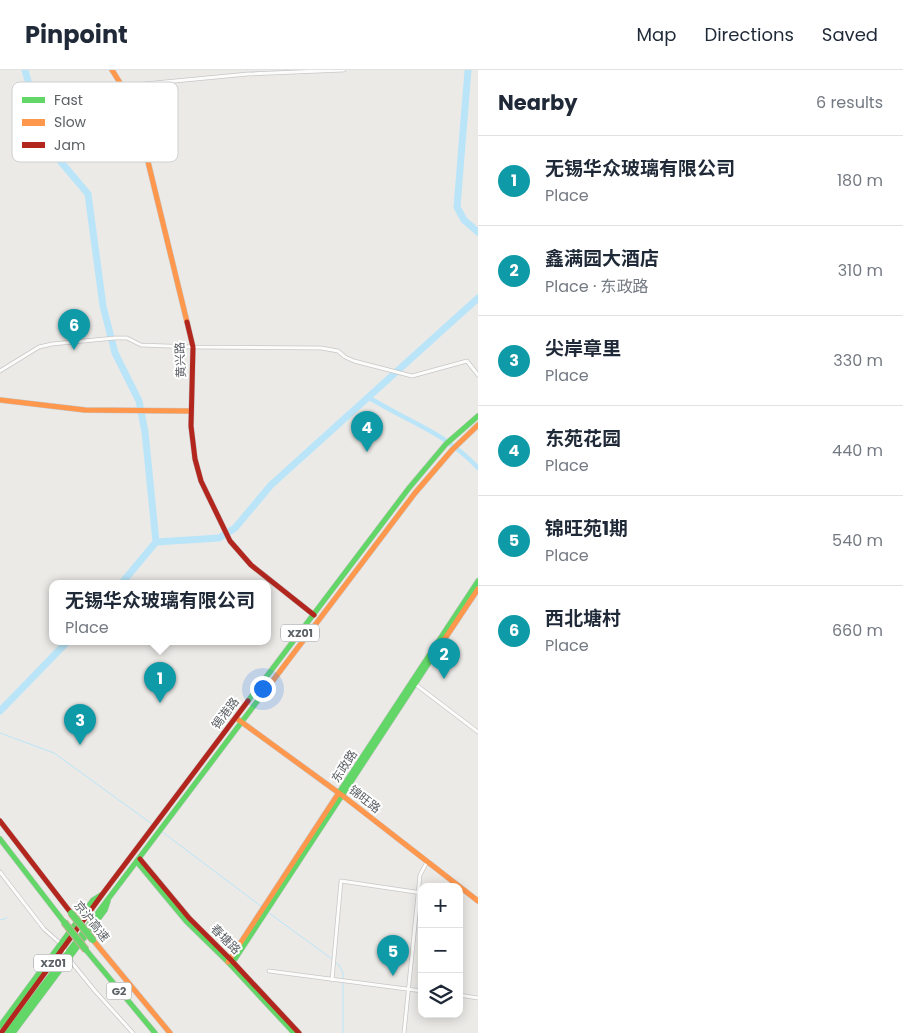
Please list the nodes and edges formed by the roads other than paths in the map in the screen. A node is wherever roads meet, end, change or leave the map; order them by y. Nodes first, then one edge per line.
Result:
1 (112, 70) edge
2 (344, 70) edge
3 (120, 82) edge
4 (164, 82) edge
5 (148, 162) edge
6 (192, 347) junction
7 (0, 371) edge
8 (478, 375) edge
9 (0, 400) edge
10 (191, 411) junction
11 (478, 416) edge
12 (478, 426) edge
13 (270, 580) edge
14 (271, 581) edge
15 (478, 581) edge
16 (478, 589) edge
17 (314, 615) junction
18 (414, 683) junction
19 (238, 721) junction
20 (478, 732) edge
21 (341, 795) junction
22 (0, 820) edge
23 (157, 828) junction
24 (0, 839) edge
25 (139, 860) junction
26 (428, 862) junction
27 (0, 872) edge
28 (420, 883) edge
29 (418, 892) edge
30 (107, 894) junction
31 (478, 901) edge
32 (418, 911) edge
33 (65, 950) junction
34 (231, 962) junction
35 (269, 971) dead end
36 (332, 980) junction
37 (410, 989) junction
38 (418, 990) edge
39 (463, 996) edge
40 (478, 998) edge
41 (0, 1026) edge
42 (1, 1033) edge
43 (7, 1033) edge
44 (13, 1033) edge
45 (133, 1033) edge
46 (155, 1033) edge
47 (170, 1033) edge
48 (294, 1033) edge
49 (299, 1033) edge
50 (404, 1033) edge

1 - 3 main road, 黄兴路
2 - 4 street
5 - 6 main road, 黄兴路
6 - 7 street
6 - 8 street
6 - 10 main road, 黄兴路
9 - 10 main road
10 - 13 main road, 黄兴路
11 - 17 main road, 锡港路 / XZ01
12 - 19 main road, 锡港路 / XZ01
14 - 17 main road, 黄兴路
15 - 18 main road, 东政路
16 - 18 main road, 东政路
17 - 19 main road, 锡港路 / XZ01
18 - 20 street
18 - 21 main road, 东政路
19 - 21 main road, 锦旺路
19 - 23 main road, 锡港路 / XZ01
21 - 26 main road, 锦旺路
21 - 34 main road, 东政路
22 - 47 main road, 京沪高速 / G2, bridge
23 - 25 main road, 锡港路 / XZ01
23 - 30 main road, 锡港路 / XZ01
24 - 46 main road, 京沪高速 / G2, bridge
25 - 30 main road, 锡港路 / XZ01
25 - 34 main road, 春塘路
26 - 28 street
26 - 31 main road, 锦旺路
27 - 33 street
29 - 36 street
30 - 33 main road
30 - 33 main road
32 - 37 street
33 - 41 main road
33 - 42 main road, XZ01
33 - 43 main road, XZ01
33 - 44 main road
33 - 45 street
34 - 48 main road, 春塘路
34 - 49 main road, 春塘路
35 - 36 street
36 - 37 street
37 - 38 street
37 - 50 street
39 - 40 street

